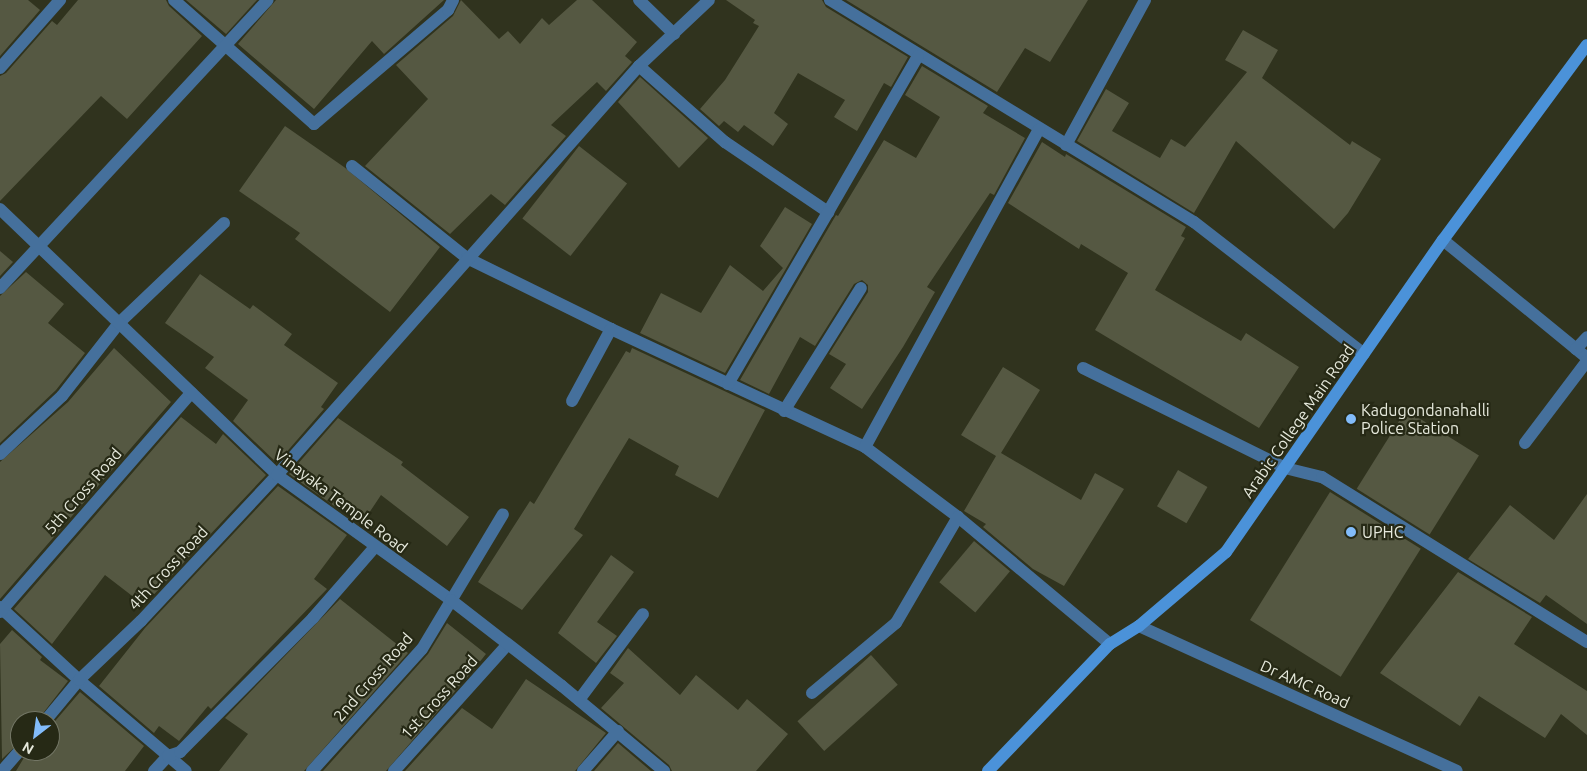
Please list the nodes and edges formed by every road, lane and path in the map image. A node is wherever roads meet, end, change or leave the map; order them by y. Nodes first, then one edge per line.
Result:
1 (60, 0) edge
2 (174, 0) edge
3 (268, 0) edge
4 (453, 0) edge
5 (639, 0) edge
6 (709, 0) edge
7 (830, 0) edge
8 (1146, 0) edge
9 (674, 34) junction
10 (1587, 45) edge
11 (226, 49) junction
12 (918, 56) junction
13 (639, 66) junction
14 (0, 68) edge
15 (1039, 129) junction
16 (1066, 145) junction
17 (352, 166) dead end
18 (0, 209) edge
19 (828, 212) junction
20 (224, 223) dead end
21 (1443, 240) junction
22 (38, 244) junction
23 (467, 258) junction
24 (0, 288) edge
25 (861, 288) dead end
26 (119, 323) junction
27 (610, 329) junction
28 (1587, 337) edge
29 (1576, 349) junction
30 (1364, 354) junction
31 (1587, 359) edge
32 (1083, 368) dead end
33 (728, 384) junction
34 (191, 393) junction
35 (572, 401) dead end
36 (784, 411) junction
37 (1525, 442) dead end
38 (865, 447) junction
39 (0, 454) edge
40 (1285, 468) junction
41 (276, 475) junction
42 (504, 514) dead end
43 (958, 517) junction
44 (374, 548) junction
45 (451, 600) junction
46 (1, 609) edge
47 (643, 614) dead end
48 (1140, 626) junction
49 (1587, 642) edge
50 (1110, 644) junction
51 (507, 645) junction
52 (79, 680) junction
53 (812, 693) dead end
54 (579, 700) junction
55 (53, 711) edge
56 (618, 731) junction
57 (168, 756) junction
58 (11, 761) edge
59 (2, 771) edge
60 (154, 771) edge
61 (186, 771) edge
62 (312, 771) edge
63 (394, 771) edge
64 (583, 771) edge
65 (664, 771) edge
66 (988, 771) edge
67 (1458, 771) edge

1 - 14 street
2 - 11 street
3 - 11 street
4 - 11 street
5 - 9 street
6 - 9 street, 4th Cross Road
7 - 12 street
8 - 16 street
9 - 13 street, 4th Cross Road
10 - 21 main road, Arabic College Main Road
11 - 22 street
12 - 15 street
12 - 19 street
13 - 19 street
13 - 23 street, 4th Cross Road
15 - 16 street
15 - 38 street
16 - 30 street
17 - 23 street
18 - 22 street, Vinayaka Temple Road
19 - 33 street
20 - 26 street
21 - 29 street
21 - 30 main road, Arabic College Main Road
22 - 24 street
22 - 26 street, Vinayaka Temple Road
23 - 27 street
23 - 41 street, 4th Cross Road
25 - 36 street
26 - 34 street, Vinayaka Temple Road
26 - 39 street
27 - 33 street
27 - 35 street
28 - 29 street
29 - 31 street
30 - 40 main road, Arabic College Main Road
31 - 37 street
32 - 40 street
33 - 36 street
34 - 41 street, Vinayaka Temple Road
34 - 46 street, 5th Cross Road
36 - 38 street
38 - 43 street
40 - 48 main road, Arabic College Main Road
40 - 49 street
41 - 44 street, Vinayaka Temple Road
41 - 52 street, 4th Cross Road
42 - 45 street, 2nd Cross Road
43 - 50 street
43 - 53 street
44 - 45 street, Vinayaka Temple Road
44 - 57 street
45 - 51 street, Vinayaka Temple Road
45 - 62 street, 2nd Cross Road
46 - 52 street
47 - 54 street
48 - 50 main road, Arabic College Main Road
48 - 67 street, Dr AMC Road
50 - 66 main road, Arabic College Main Road
51 - 54 street, Vinayaka Temple Road
51 - 63 street, 1st Cross Road
52 - 55 street, 4th Cross Road
52 - 57 street
54 - 56 street, Vinayaka Temple Road
56 - 64 street
56 - 65 street, Vinayaka Temple Road
57 - 60 street
57 - 61 street
58 - 59 street

